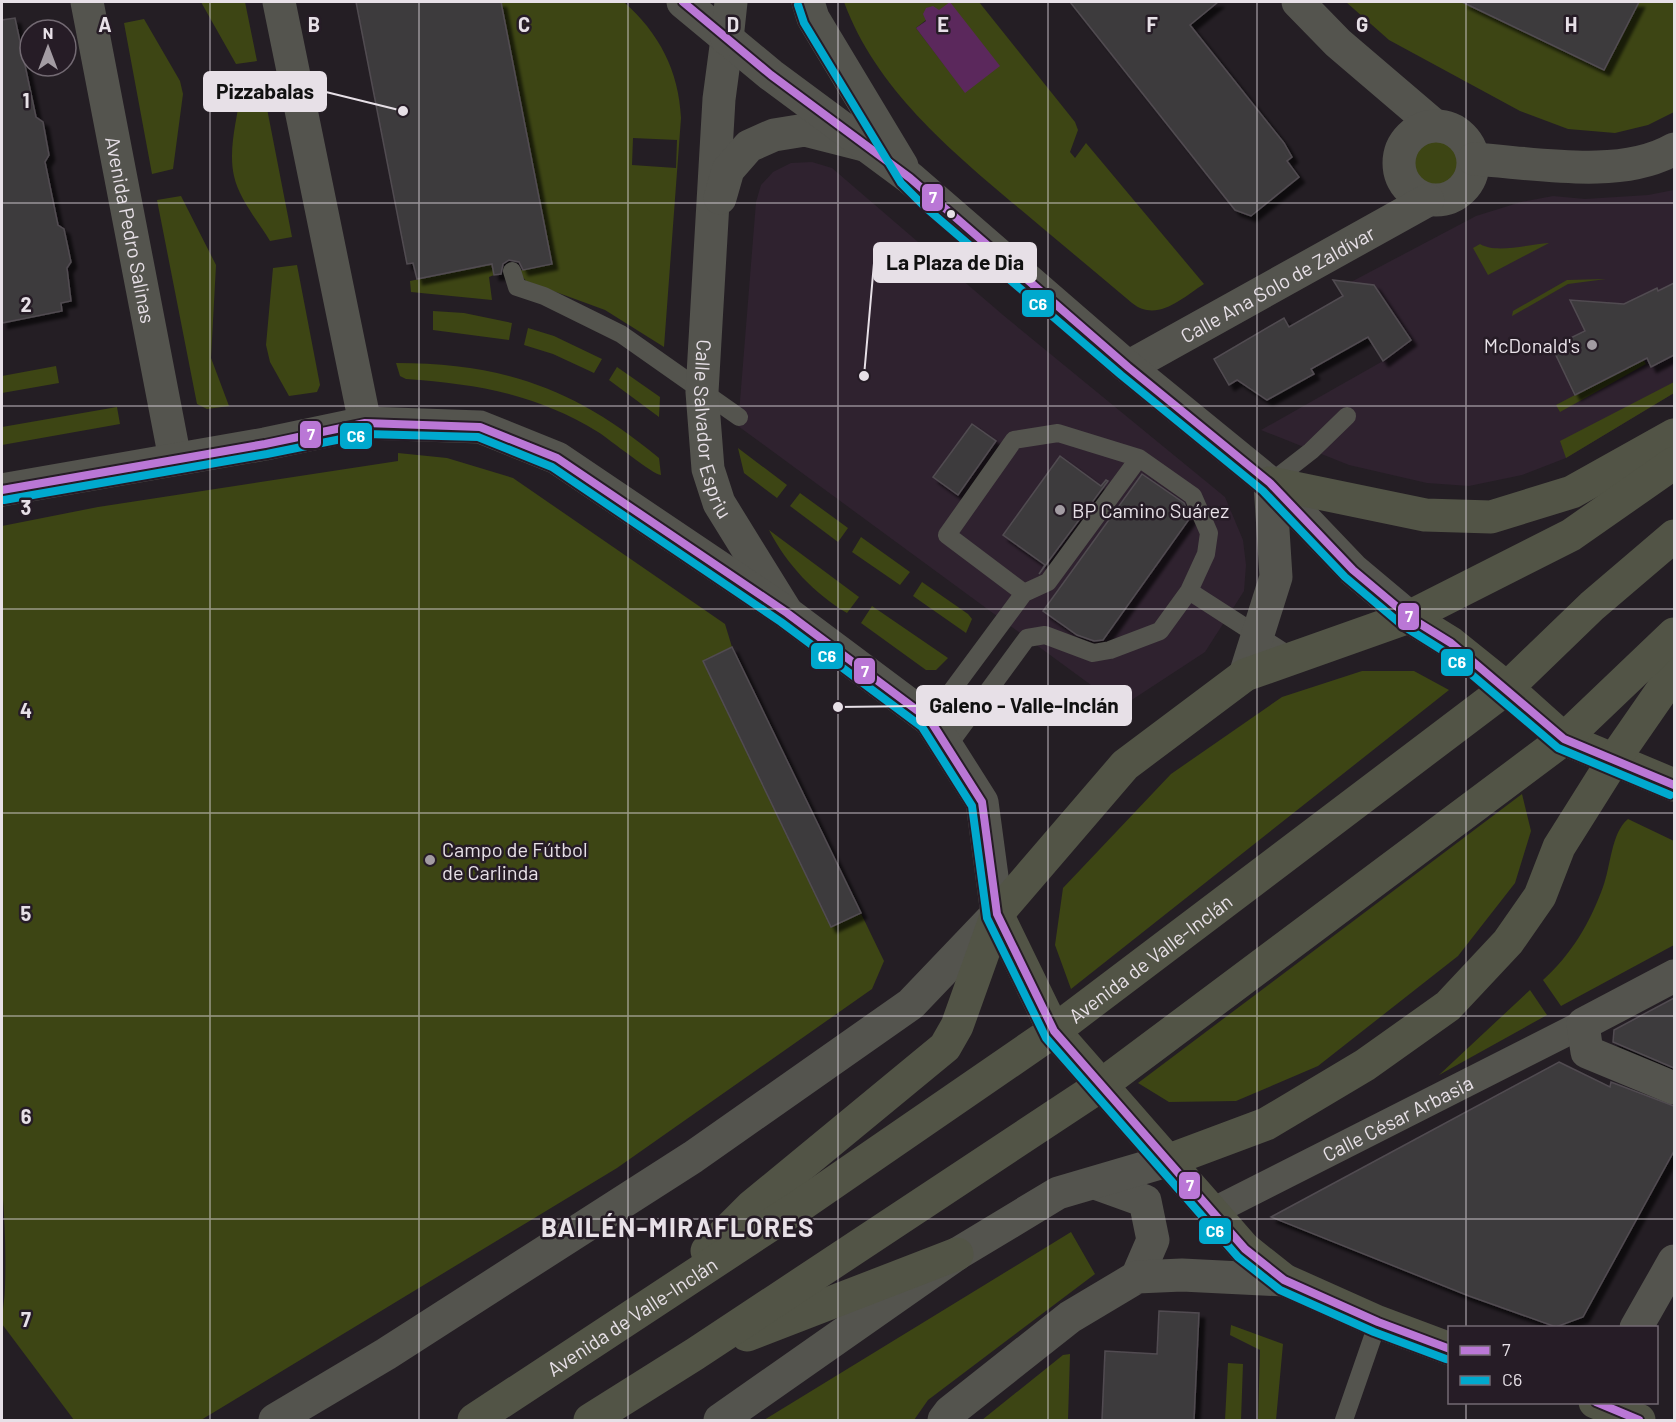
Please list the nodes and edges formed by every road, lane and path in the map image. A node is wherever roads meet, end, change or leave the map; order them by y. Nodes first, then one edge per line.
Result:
1 (87, 2) edge
2 (279, 2) edge
3 (683, 2) edge
4 (731, 2) edge
5 (808, 2) edge
6 (1298, 2) edge
7 (727, 39) junction
8 (1434, 125) junction
9 (864, 145) junction
10 (1674, 149) edge
11 (1474, 159) junction
12 (910, 178) junction
13 (1428, 200) junction
14 (712, 224) junction
15 (512, 271) dead end
16 (1128, 367) junction
17 (702, 392) junction
18 (1347, 416) dead end
19 (740, 417) dead end
20 (365, 423) junction
21 (1674, 435) edge
22 (1139, 458) junction
23 (175, 459) junction
24 (1674, 463) edge
25 (1270, 483) junction
26 (2, 490) edge
27 (1674, 536) edge
28 (1189, 591) junction
29 (1024, 593) junction
30 (787, 612) junction
31 (1409, 617) junction
32 (1674, 634) edge
33 (1259, 638) junction
34 (1293, 658) junction
35 (1674, 673) edge
36 (1245, 675) junction
37 (1507, 688) junction
38 (930, 720) junction
39 (1564, 739) junction
40 (947, 747) junction
41 (1613, 760) junction
42 (1674, 785) edge
43 (997, 914) junction
44 (1674, 976) edge
45 (1584, 1024) junction
46 (1054, 1031) junction
47 (1100, 1086) junction
48 (1674, 1088) edge
49 (1167, 1161) junction
50 (1095, 1183) junction
51 (1212, 1212) junction
52 (957, 1254) junction
53 (1674, 1261) edge
54 (1137, 1277) junction
55 (1284, 1280) junction
56 (657, 1300) junction
57 (1377, 1322) junction
58 (1637, 1326) edge
59 (1448, 1349) edge
60 (695, 1354) junction
61 (1593, 1404) edge
62 (1599, 1404) edge
63 (275, 1420) edge
64 (474, 1420) edge
65 (590, 1420) edge
66 (720, 1420) edge
67 (944, 1420) edge
68 (1344, 1420) edge
69 (1586, 1420) edge
70 (1639, 1420) edge

1 - 23 street, Avenida Pedro Salinas
2 - 20 street
3 - 7 street
4 - 7 street, Calle Salvador Espriu
5 - 12 street
6 - 8 street
7 - 9 street
7 - 14 street, Calle Salvador Espriu
8 - 11 street
8 - 13 street
9 - 12 street
9 - 14 street, Calle Salvador Espriu
10 - 11 street
11 - 13 street
12 - 16 street
13 - 16 street, Calle Ana Solo de Zaldívar
14 - 17 street, Calle Salvador Espriu
15 - 17 lane
16 - 25 street
17 - 19 lane
17 - 30 street, Calle Salvador Espriu
18 - 25 lane
20 - 23 street
20 - 30 street
21 - 25 main road
22 - 28 lane
22 - 29 lane
22 - 29 lane
23 - 26 street
24 - 31 main road
25 - 31 street
25 - 33 street
27 - 37 main road, Avenida de Valle-Inclán
28 - 33 lane
28 - 40 lane
29 - 38 lane
30 - 38 street
31 - 34 main road
31 - 37 main road
32 - 39 main road
33 - 34 lane
33 - 36 street
34 - 36 main road
35 - 41 main road
36 - 43 main road
37 - 39 main road
37 - 46 main road, Avenida de Valle-Inclán
38 - 40 street
39 - 41 main road
39 - 47 main road
40 - 43 street
41 - 42 main road
41 - 49 main road
43 - 46 main road
43 - 56 main road
43 - 63 street
44 - 45 street, Calle César Arbasia
45 - 48 street
45 - 51 street, Calle César Arbasia
46 - 47 main road
46 - 56 main road, Avenida de Valle-Inclán
47 - 49 main road
47 - 60 main road
49 - 50 street
49 - 51 main road
50 - 52 street
50 - 54 street
51 - 55 main road
52 - 60 main road
52 - 66 street
53 - 58 street
54 - 55 street
54 - 67 street
55 - 57 main road
56 - 64 main road, Avenida de Valle-Inclán
57 - 59 main road
57 - 68 lane
60 - 65 main road
61 - 69 street
62 - 70 main road

